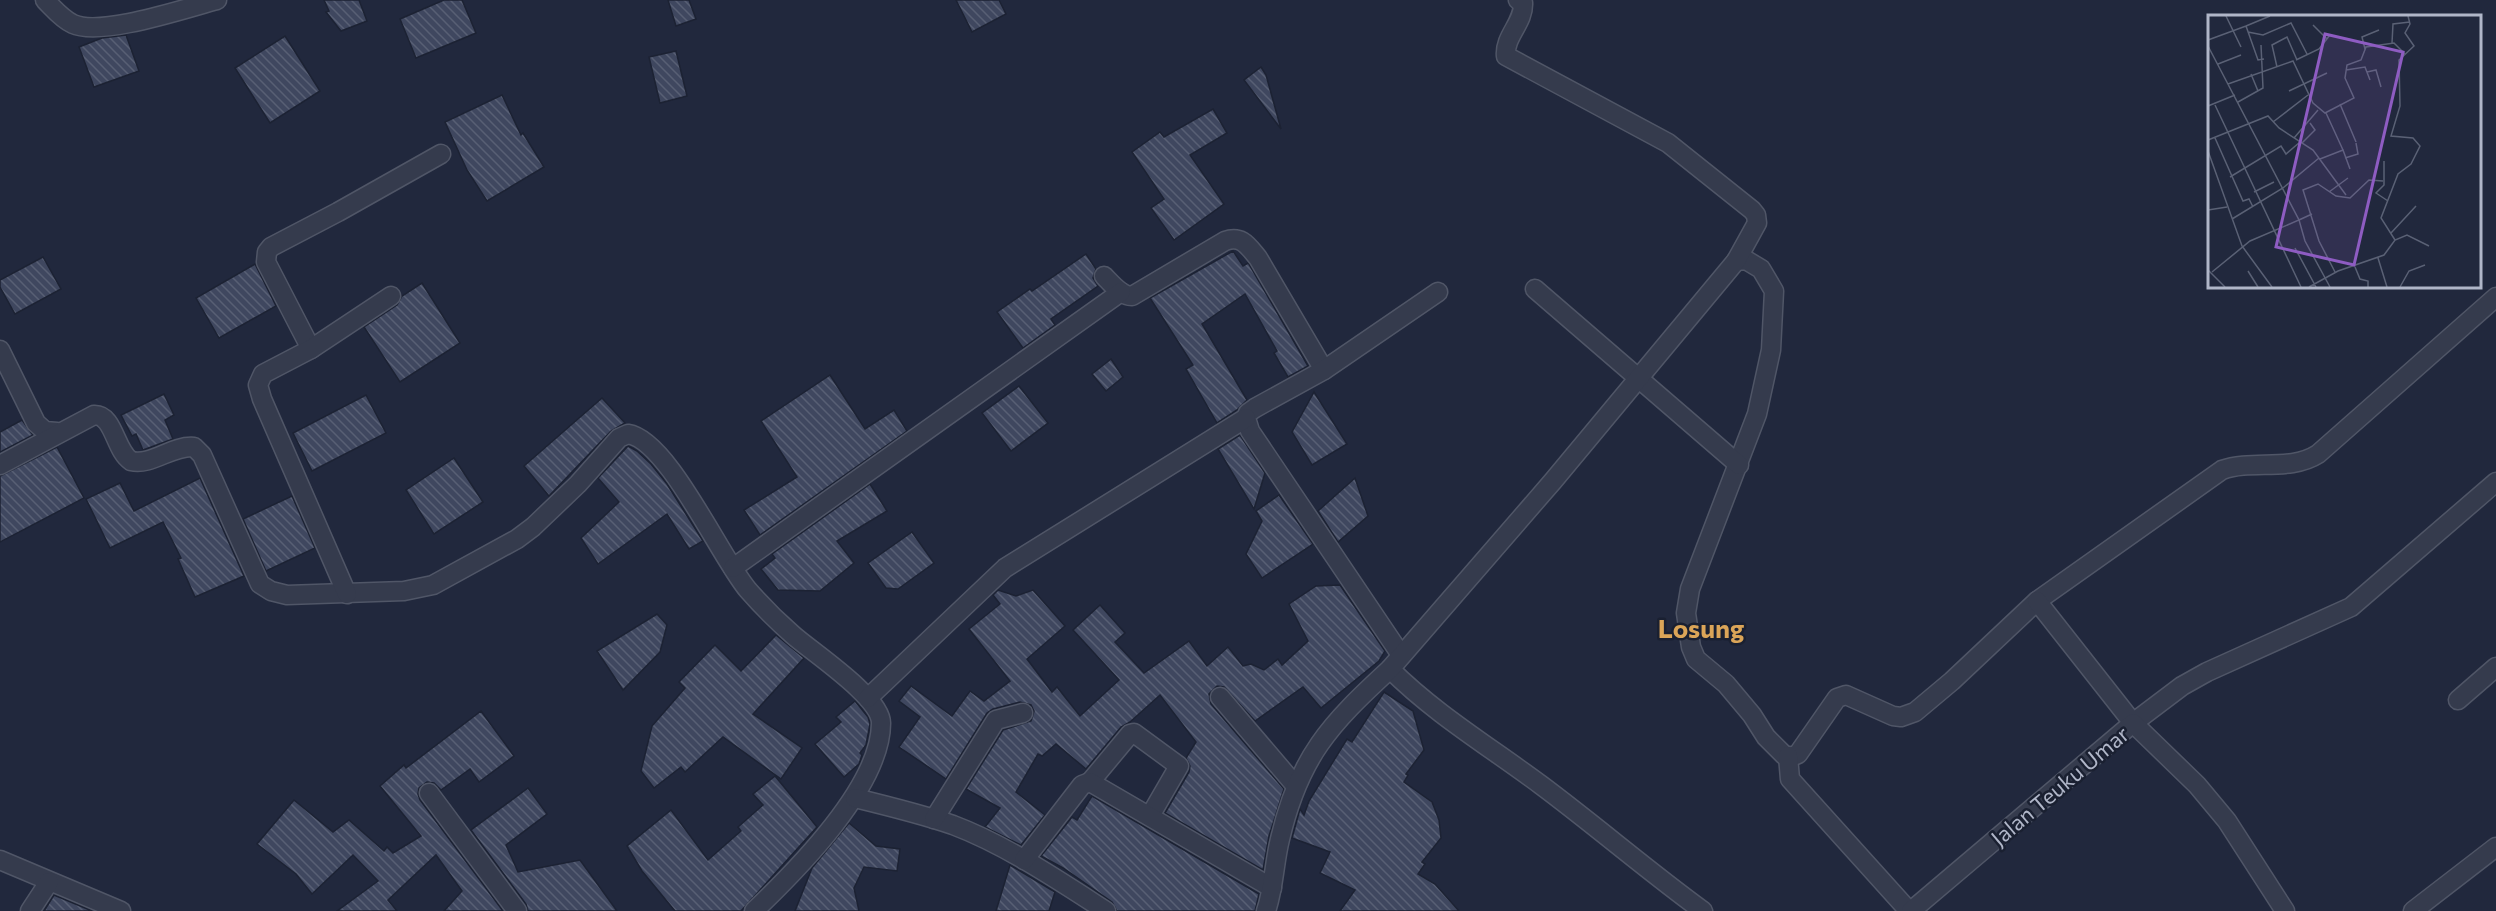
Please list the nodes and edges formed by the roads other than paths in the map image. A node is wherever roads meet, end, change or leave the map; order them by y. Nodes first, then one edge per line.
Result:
1 (45, 0) edge
2 (217, 0) edge
3 (1518, 0) edge
4 (441, 154) dead end
5 (1736, 261) junction
6 (1104, 276) dead end
7 (1534, 289) dead end
8 (1121, 292) junction
9 (1438, 292) dead end
10 (392, 296) dead end
11 (2496, 297) edge
12 (311, 349) junction
13 (0, 350) edge
14 (1324, 370) junction
15 (1640, 378) junction
16 (1246, 418) junction
17 (57, 432) junction
18 (0, 465) edge
19 (1739, 465) junction
20 (2496, 482) edge
21 (733, 568) junction
22 (347, 594) junction
23 (2037, 601) junction
24 (1396, 662) junction
25 (2492, 676) edge
26 (1221, 697) dead end
27 (868, 698) junction
28 (2458, 700) dead end
29 (1023, 713) dead end
30 (2133, 723) junction
31 (1788, 756) junction
32 (1090, 782) junction
33 (1295, 786) junction
34 (429, 793) dead end
35 (855, 798) junction
36 (1150, 816) junction
37 (934, 819) junction
38 (2496, 847) edge
39 (0, 860) edge
40 (1024, 860) junction
41 (50, 882) junction
42 (1272, 888) junction
43 (30, 911) edge
44 (121, 911) edge
45 (517, 911) edge
46 (754, 911) edge
47 (1106, 911) edge
48 (1266, 911) edge
49 (1703, 911) edge
50 (1910, 911) edge
51 (2285, 911) edge
52 (2413, 911) edge

1 - 2 street
3 - 5 street
4 - 12 street
5 - 15 street
5 - 19 street
6 - 8 street
7 - 15 street
8 - 14 street
8 - 21 street
9 - 14 street
10 - 12 street
11 - 23 street
12 - 22 street
13 - 17 street
14 - 16 street
15 - 19 street
15 - 24 street
16 - 24 street
16 - 27 street
17 - 18 street
17 - 22 street
19 - 31 street
20 - 30 street
21 - 22 street
21 - 27 street
23 - 30 street
23 - 31 street
24 - 33 street
24 - 49 street
25 - 28 street
26 - 33 street
27 - 35 street
29 - 37 street
30 - 50 street, Jalan Teuku Umar
30 - 51 street, Jalan Teuku Umar
31 - 50 street
32 - 36 street
32 - 36 street
32 - 40 street
33 - 42 street
34 - 45 street
35 - 37 street
35 - 46 street
36 - 42 street
37 - 40 street
38 - 52 street
39 - 41 street
40 - 47 street
41 - 43 street
41 - 44 street
42 - 48 street

